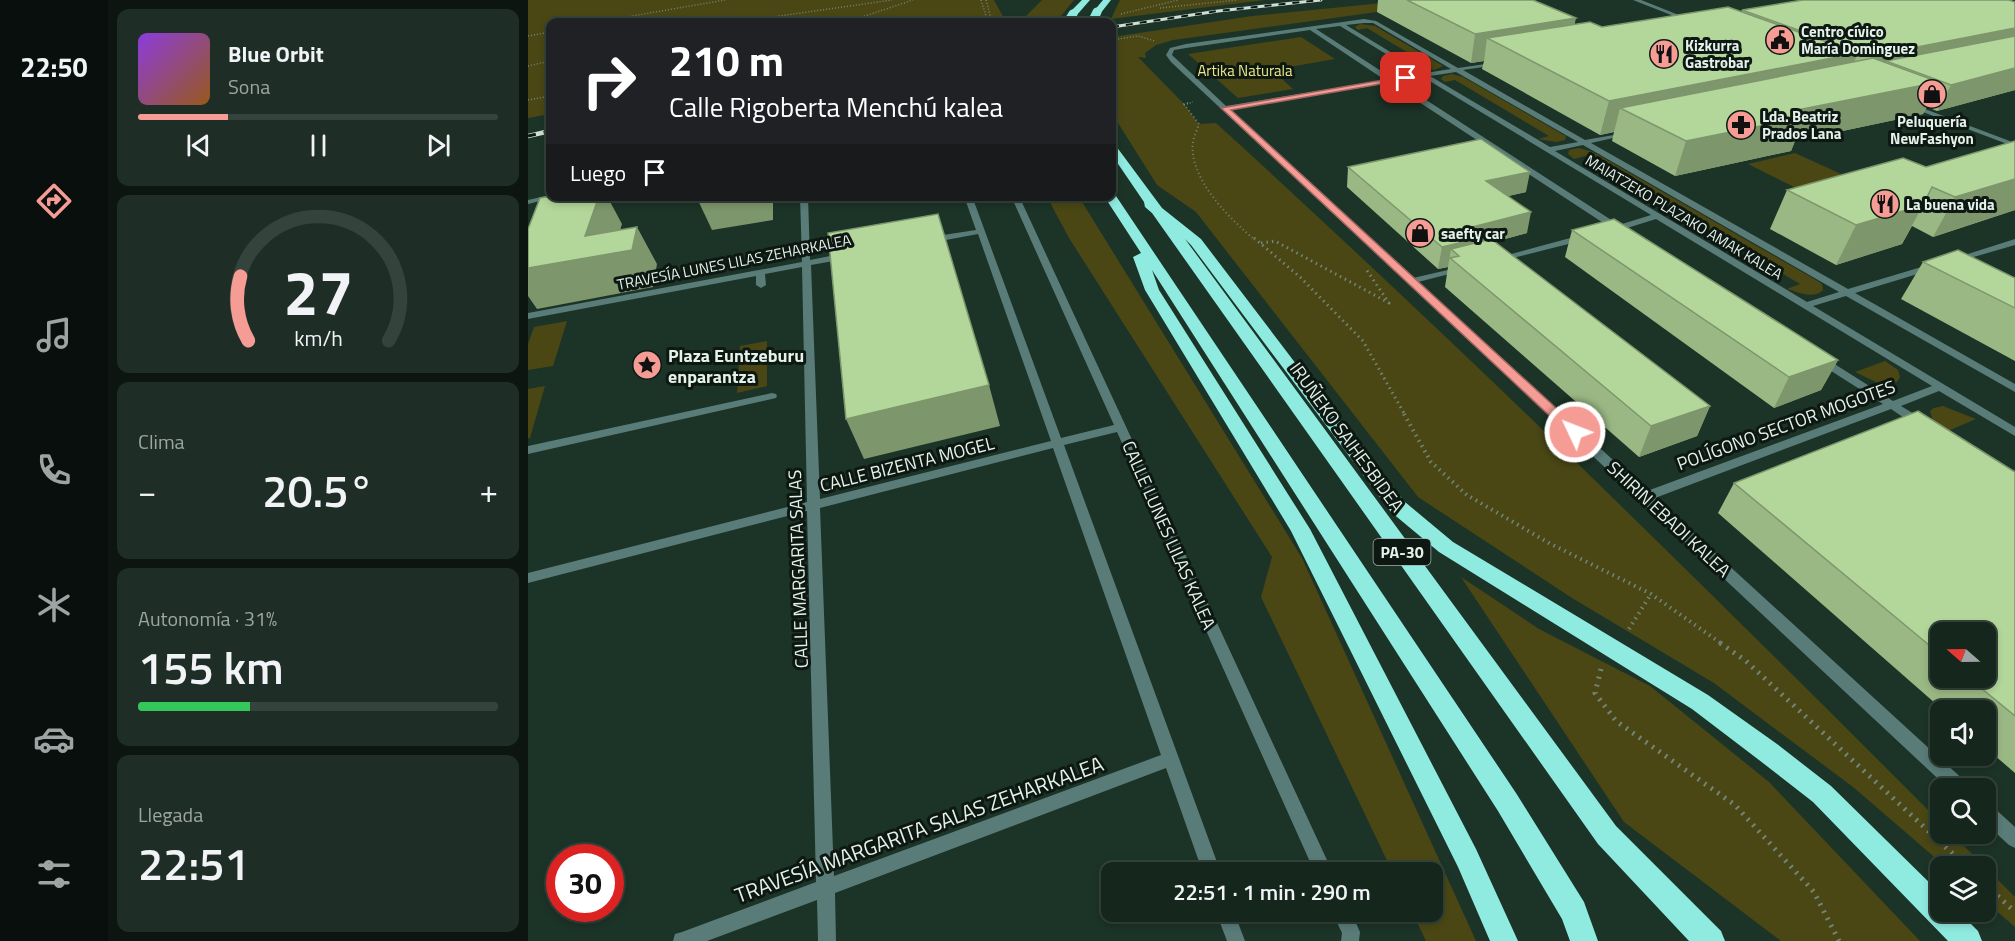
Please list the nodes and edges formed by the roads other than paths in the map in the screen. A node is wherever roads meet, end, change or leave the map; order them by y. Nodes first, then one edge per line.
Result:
1 (1086, 0) edge
2 (1107, 0) edge
3 (1636, 0) edge
4 (1071, 18) edge
5 (1094, 18) edge
6 (1340, 24) junction
7 (1700, 24) edge
8 (1312, 28) junction
9 (1504, 61) edge
10 (1458, 69) junction
11 (1422, 75) junction
12 (1391, 80) junction
13 (1902, 102) edge
14 (1225, 108) junction
15 (1635, 132) edge
16 (1584, 142) junction
17 (2015, 145) edge
18 (1548, 150) junction
19 (1116, 154) edge
20 (546, 198) edge
21 (804, 201) edge
22 (970, 201) edge
23 (1017, 201) edge
24 (1113, 201) edge
25 (528, 202) edge
26 (1149, 204) junction
27 (1657, 216) junction
28 (1127, 225) junction
29 (1618, 228) junction
30 (981, 231) junction
31 (1606, 231) edge
32 (1595, 234) edge
33 (1628, 235) edge
34 (923, 242) edge
35 (2015, 242) edge
36 (853, 255) edge
37 (1492, 260) edge
38 (806, 264) junction
39 (1469, 266) edge
40 (760, 273) junction
41 (1411, 281) junction
42 (761, 285) dead end
43 (1846, 292) junction
44 (1806, 305) junction
45 (583, 306) junction
46 (528, 316) edge
47 (579, 319) dead end
48 (1813, 354) edge
49 (1940, 387) junction
50 (2015, 389) edge
51 (772, 396) dead end
52 (1893, 406) junction
53 (637, 414) dead end
54 (634, 427) junction
55 (1120, 427) junction
56 (1930, 430) edge
57 (2015, 432) edge
58 (1056, 444) junction
59 (528, 450) edge
60 (1645, 497) junction
61 (814, 506) junction
62 (528, 579) edge
63 (1171, 759) junction
64 (1949, 778) edge
65 (1996, 821) edge
66 (2015, 839) edge
67 (1208, 862) edge
68 (1319, 862) edge
69 (825, 886) junction
70 (1229, 922) edge
71 (1346, 922) edge
72 (682, 941) edge
73 (827, 941) edge
74 (1236, 941) edge
75 (1350, 941) edge
76 (1504, 941) edge
77 (1584, 941) edge
78 (1711, 941) edge
79 (1968, 941) edge

1 - 4 highway
2 - 5 highway, bridge
3 - 7 street
6 - 8 street, MAIATZEKO PLAZAKO AMAK KALEA
6 - 10 street, MAIATZEKO PLAZAKO AMAK KALEA
6 - 11 street, MAIATZEKO PLAZAKO AMAK KALEA
8 - 12 street
8 - 14 street, SHIRIN EBADI KALEA
9 - 10 street
10 - 11 street
10 - 16 street, MAIATZEKO PLAZAKO AMAK KALEA
11 - 12 street
11 - 18 street, MAIATZEKO PLAZAKO AMAK KALEA
12 - 14 street
12 - 29 street
13 - 17 street
14 - 41 street, SHIRIN EBADI KALEA
15 - 16 street
16 - 18 street
16 - 43 street, MAIATZEKO PLAZAKO AMAK KALEA
18 - 27 street, MAIATZEKO PLAZAKO AMAK KALEA
19 - 26 highway, IRUÑEKO SAIHESBIDEA / PA-30
20 - 25 street
21 - 38 street, CALLE MARGARITA SALAS
22 - 30 street
23 - 55 street, CALLE LUNES LILAS KALEA
24 - 28 highway, PA-30
26 - 78 highway, IRUÑEKO SAIHESBIDEA / PA-30
26 - 79 highway
27 - 29 street
27 - 44 street, MAIATZEKO PLAZAKO AMAK KALEA
28 - 76 highway
28 - 77 highway, PA-30
29 - 31 street
29 - 33 street
30 - 34 street
30 - 58 street
32 - 37 street
35 - 43 street
36 - 38 street, TRAVESÍA LUNES LILAS ZEHARKALEA
38 - 40 street, TRAVESÍA LUNES LILAS ZEHARKALEA
38 - 61 street, CALLE MARGARITA SALAS
39 - 41 street
40 - 42 street
40 - 45 street, TRAVESÍA LUNES LILAS ZEHARKALEA
41 - 60 street, SHIRIN EBADI KALEA
43 - 44 street
43 - 50 street, MAIATZEKO PLAZAKO AMAK KALEA
44 - 49 street, MAIATZEKO PLAZAKO AMAK KALEA
45 - 46 street, TRAVESÍA LUNES LILAS ZEHARKALEA
45 - 47 street
48 - 52 street
49 - 52 street, POLÍGONO SECTOR MOGOTES
49 - 57 street, MAIATZEKO PLAZAKO AMAK KALEA
51 - 54 street
52 - 56 street
52 - 60 street, POLÍGONO SECTOR MOGOTES
53 - 54 street
54 - 59 street
55 - 58 street, CALLE BIZENTA MOGEL
55 - 68 street, CALLE LUNES LILAS KALEA
58 - 61 street, CALLE BIZENTA MOGEL
58 - 63 street
60 - 64 street, SHIRIN EBADI KALEA
61 - 62 street, CALLE BIZENTA MOGEL
61 - 69 street, CALLE MARGARITA SALAS
63 - 67 street
63 - 69 street, TRAVESÍA MARGARITA SALAS ZEHARKALEA
65 - 66 street
69 - 72 street, TRAVESÍA MARGARITA SALAS ZEHARKALEA
69 - 73 street, CALLE MARGARITA SALAS
70 - 74 street
71 - 75 street

